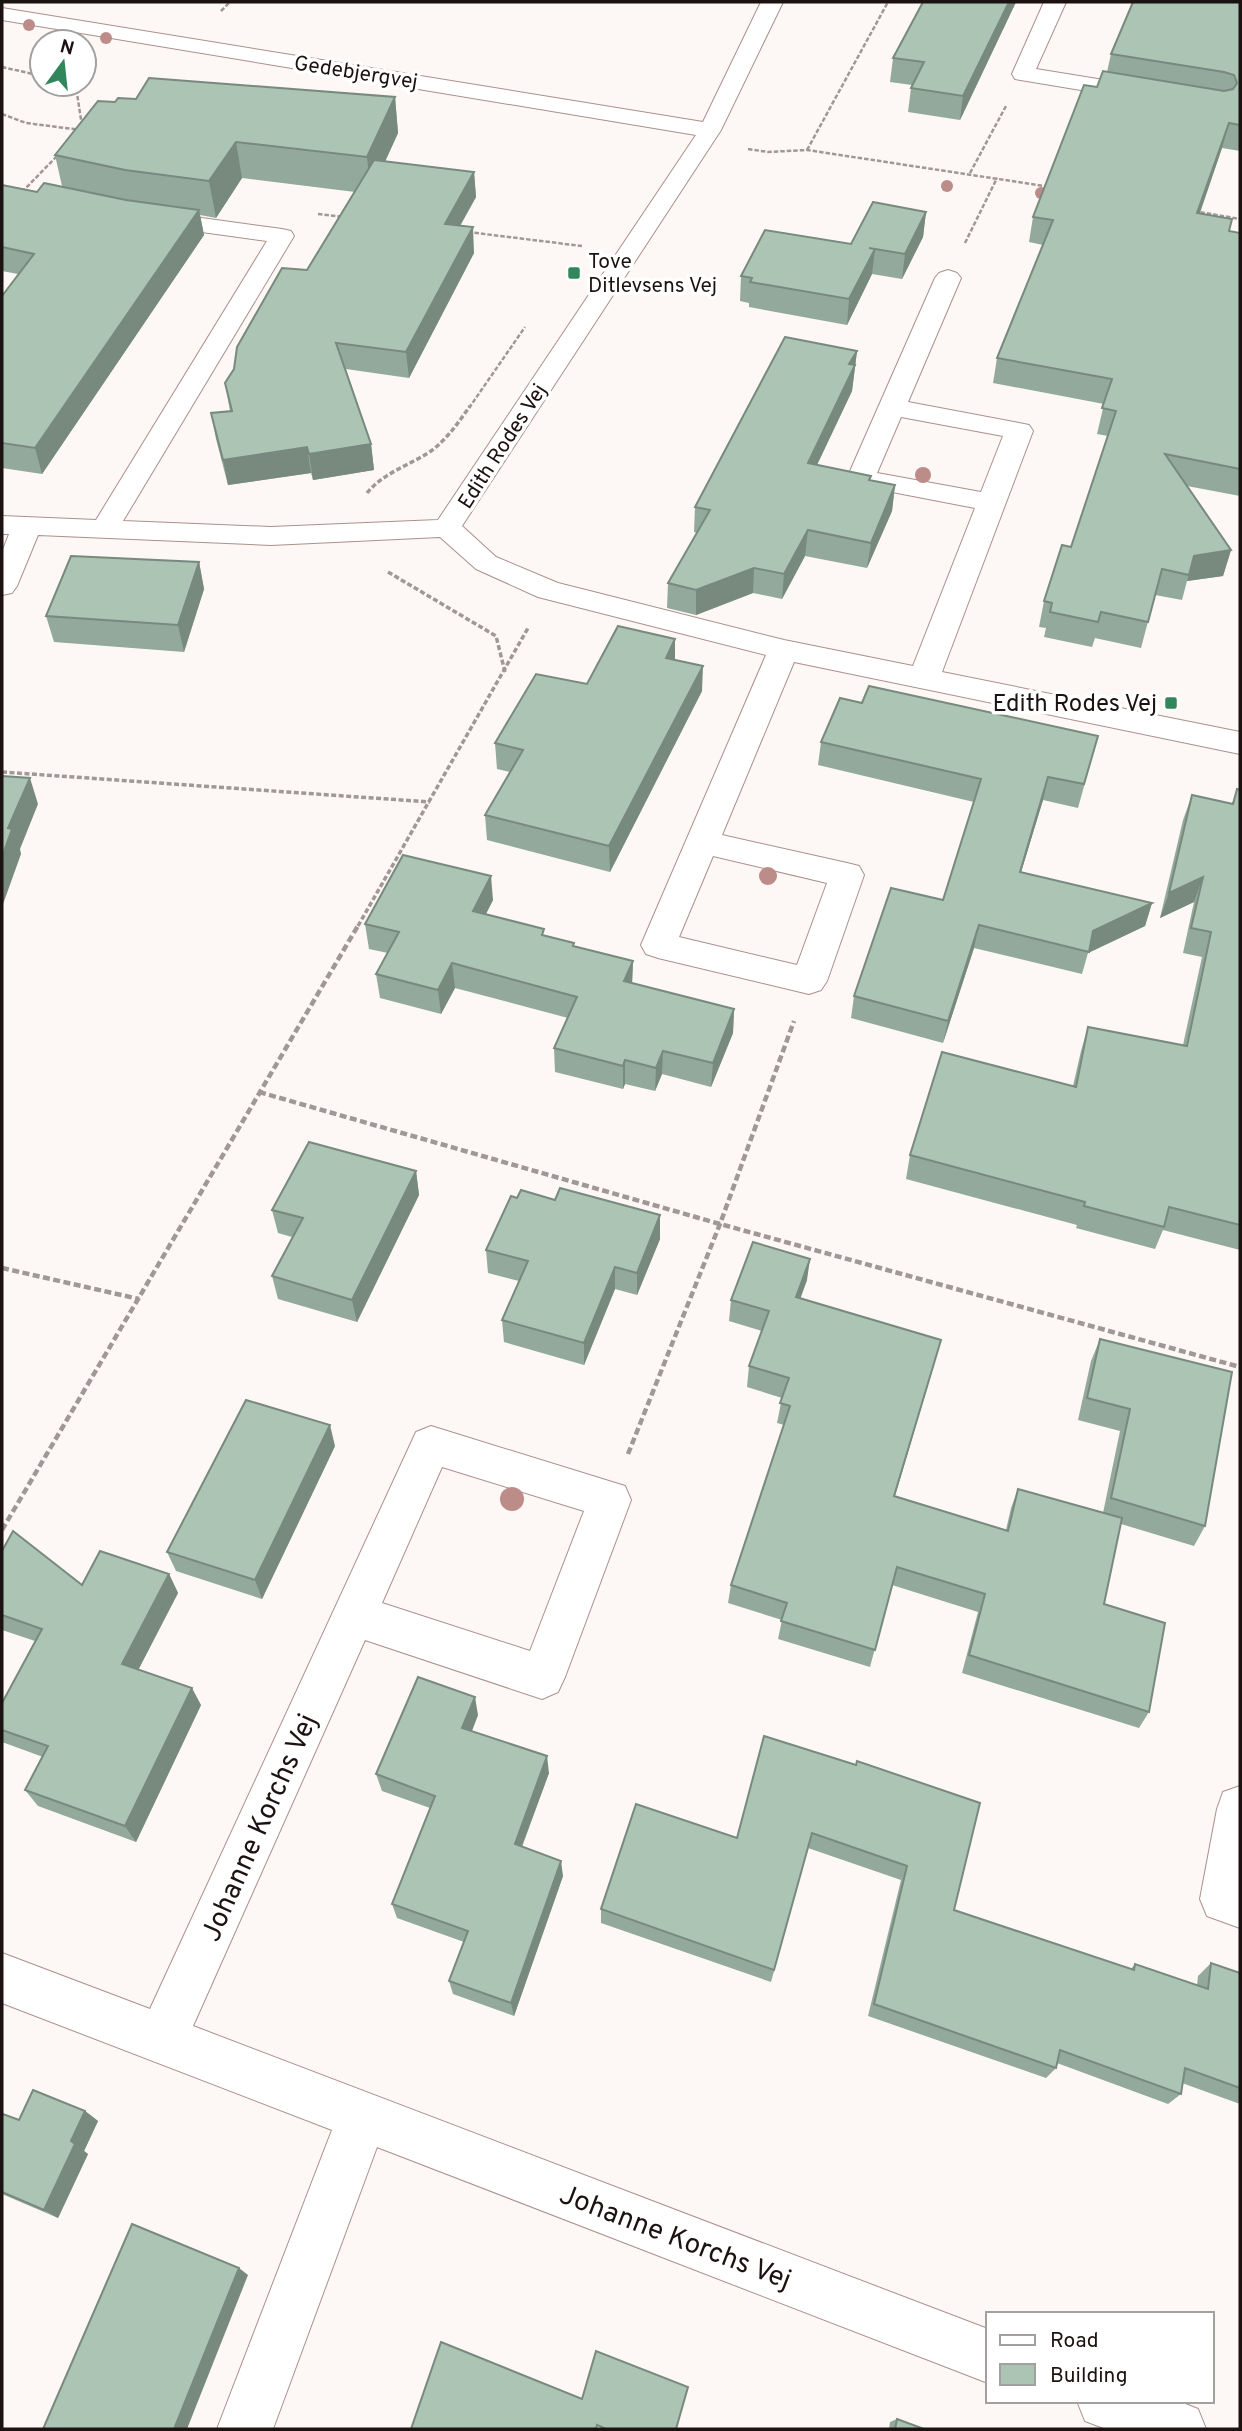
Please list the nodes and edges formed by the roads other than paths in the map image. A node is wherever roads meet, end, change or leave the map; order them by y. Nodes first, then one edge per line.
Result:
1 (772, 2) edge
2 (1055, 2) edge
3 (2, 14) edge
4 (1166, 97) edge
5 (710, 130) junction
6 (132, 216) edge
7 (948, 278) road end
8 (892, 407) junction
9 (992, 503) junction
10 (14, 526) edge
11 (105, 528) junction
12 (447, 528) junction
13 (2, 586) edge
14 (784, 650) junction
15 (925, 676) junction
16 (1240, 743) edge
17 (702, 842) junction
18 (354, 1615) junction
19 (1240, 1808) edge
20 (1240, 1904) edge
21 (2, 1978) edge
22 (162, 2039) junction
23 (363, 2115) junction
24 (986, 2355) edge
25 (1110, 2403) edge
26 (1167, 2427) edge
27 (245, 2429) edge

1 - 5 street, Edith Rodes Vej
2 - 4 street
3 - 5 street, Gedebjergvej
5 - 12 street, Edith Rodes Vej
6 - 11 street
7 - 8 street
8 - 9 street
8 - 9 street
9 - 15 street
10 - 11 street
10 - 13 street
11 - 12 street
12 - 14 street, Edith Rodes Vej
14 - 15 street, Edith Rodes Vej
14 - 17 street
15 - 16 street, Edith Rodes Vej
17 - 17 street
18 - 18 street, Johanne Korchs Vej
18 - 22 street, Johanne Korchs Vej
19 - 20 street
21 - 22 street, Johanne Korchs Vej
22 - 23 street, Johanne Korchs Vej
23 - 24 street, Johanne Korchs Vej
23 - 27 street
25 - 26 street

